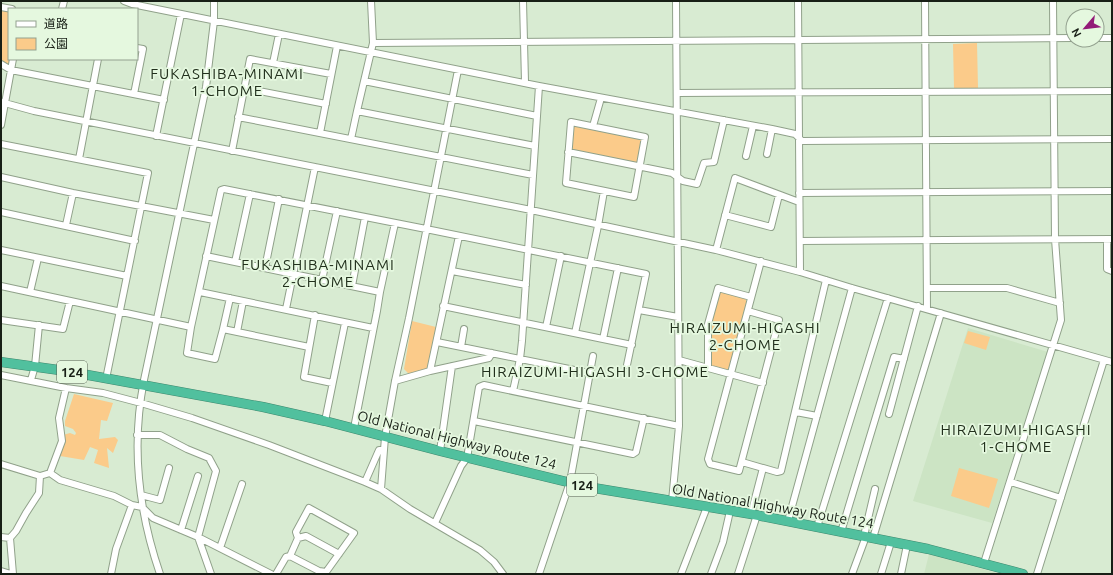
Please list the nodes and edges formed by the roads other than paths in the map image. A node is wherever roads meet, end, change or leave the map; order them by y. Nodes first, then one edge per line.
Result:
1 (124, 1) edge
2 (214, 1) edge
3 (371, 1) edge
4 (523, 1) edge
5 (676, 1) edge
6 (798, 1) edge
7 (925, 1) edge
8 (1053, 1) edge
9 (132, 7) edge
10 (181, 14) junction
11 (214, 21) junction
12 (279, 34) junction
13 (1065, 38) edge
14 (1054, 39) junction
15 (798, 40) junction
16 (925, 40) junction
17 (676, 41) junction
18 (524, 42) junction
19 (373, 44) junction
20 (337, 46) junction
21 (138, 48) edge
22 (370, 52) junction
23 (13, 60) edge
24 (98, 60) edge
25 (273, 63) junction
26 (1, 64) edge
27 (11, 70) junction
28 (458, 70) junction
29 (331, 74) junction
30 (364, 81) junction
31 (524, 82) junction
32 (93, 86) junction
33 (539, 86) junction
34 (244, 88) junction
35 (1053, 91) junction
36 (1112, 91) edge
37 (926, 92) junction
38 (677, 93) junction
39 (798, 93) junction
40 (134, 94) junction
41 (453, 98) junction
42 (601, 98) junction
43 (164, 100) junction
44 (3, 102) edge
45 (326, 104) junction
46 (357, 111) junction
47 (677, 111) junction
48 (537, 116) junction
49 (238, 117) junction
50 (724, 120) junction
51 (86, 122) junction
52 (1, 125) edge
53 (593, 126) junction
54 (753, 126) junction
55 (447, 128) junction
56 (772, 130) junction
57 (320, 133) junction
58 (156, 136) junction
59 (798, 138) junction
60 (351, 139) junction
61 (1054, 139) junction
62 (1112, 139) edge
63 (926, 140) junction
64 (194, 143) junction
65 (1, 144) edge
66 (535, 146) junction
67 (232, 150) junction
68 (568, 152) junction
69 (767, 154) dead end
70 (746, 156) dead end
71 (442, 158) junction
72 (79, 159) junction
73 (315, 167) junction
74 (640, 167) junction
75 (533, 175) junction
76 (677, 176) junction
77 (1, 177) edge
78 (604, 191) junction
79 (1055, 191) junction
80 (1112, 191) edge
81 (434, 192) junction
82 (927, 192) junction
83 (73, 193) junction
84 (799, 193) junction
85 (250, 194) junction
86 (779, 195) junction
87 (279, 199) junction
88 (799, 202) junction
89 (308, 205) junction
90 (142, 206) junction
91 (531, 210) junction
92 (337, 211) junction
93 (1, 212) edge
94 (179, 213) junction
95 (725, 215) junction
96 (365, 217) junction
97 (214, 220) junction
98 (395, 223) junction
99 (66, 225) junction
100 (598, 226) junction
101 (426, 229) junction
102 (459, 236) junction
103 (1055, 239) junction
104 (1110, 239) edge
105 (135, 240) junction
106 (800, 241) junction
107 (926, 241) junction
108 (677, 242) junction
109 (528, 249) junction
110 (1, 250) edge
111 (716, 250) junction
112 (206, 256) junction
113 (561, 256) junction
114 (38, 258) junction
115 (761, 261) junction
116 (235, 262) junction
117 (590, 262) junction
118 (265, 268) junction
119 (618, 268) junction
120 (452, 271) junction
121 (1112, 271) edge
122 (800, 272) junction
123 (294, 274) junction
124 (127, 276) junction
125 (322, 280) junction
126 (826, 280) junction
127 (526, 285) junction
128 (1, 286) edge
129 (352, 286) junction
130 (852, 288) junction
131 (927, 288) junction
132 (30, 292) junction
133 (200, 292) junction
134 (380, 292) junction
135 (751, 297) junction
136 (230, 298) junction
137 (888, 298) junction
138 (70, 301) junction
139 (243, 301) junction
140 (1060, 303) junction
141 (443, 306) junction
142 (918, 306) junction
143 (927, 309) junction
144 (286, 310) junction
145 (640, 310) junction
146 (748, 311) junction
147 (120, 312) junction
148 (941, 313) junction
149 (315, 315) junction
150 (678, 317) junction
151 (1, 320) edge
152 (157, 320) junction
153 (523, 322) junction
154 (345, 323) junction
155 (39, 325) junction
156 (192, 326) junction
157 (373, 328) junction
158 (546, 328) junction
159 (223, 329) junction
160 (464, 329) dead end
161 (237, 332) junction
162 (575, 333) junction
163 (603, 339) junction
164 (437, 342) junction
165 (632, 345) junction
166 (1054, 345) junction
167 (309, 347) junction
168 (460, 347) junction
169 (492, 353) junction
170 (593, 356) dead end
171 (904, 359) junction
172 (520, 360) junction
173 (679, 360) junction
174 (1104, 360) junction
175 (1, 362) edge
176 (1112, 362) edge
177 (627, 365) dead end
178 (35, 366) junction
179 (452, 366) junction
180 (708, 368) junction
181 (430, 371) junction
182 (589, 373) junction
183 (1, 375) edge
184 (730, 375) junction
185 (106, 379) junction
186 (31, 380) junction
187 (395, 381) junction
188 (332, 383) junction
189 (763, 383) junction
190 (143, 385) junction
191 (66, 388) junction
192 (513, 391) junction
193 (141, 403) junction
194 (584, 407) junction
195 (796, 412) junction
196 (889, 414) dead end
197 (817, 416) junction
198 (644, 418) junction
199 (324, 421) junction
200 (474, 421) junction
201 (679, 426) junction
202 (354, 428) junction
203 (137, 435) junction
204 (385, 437) junction
205 (577, 443) junction
206 (384, 450) junction
207 (440, 451) junction
208 (467, 458) junction
209 (742, 462) junction
210 (1, 464) edge
211 (169, 468) dead end
212 (763, 468) junction
213 (50, 473) junction
214 (40, 476) junction
215 (198, 476) dead end
216 (365, 482) junction
217 (570, 482) junction
218 (1011, 482) junction
219 (242, 484) dead end
220 (381, 489) junction
221 (875, 489) dead end
222 (140, 495) junction
223 (1061, 498) junction
224 (672, 501) junction
225 (132, 505) junction
226 (142, 506) junction
227 (707, 507) junction
228 (730, 511) junction
229 (754, 515) junction
230 (788, 521) junction
231 (435, 523) junction
232 (817, 527) junction
233 (181, 530) junction
234 (841, 532) junction
235 (1, 537) edge
236 (198, 537) junction
237 (868, 537) junction
238 (10, 538) junction
239 (298, 538) junction
240 (891, 542) junction
241 (908, 545) junction
242 (220, 548) junction
243 (339, 554) junction
244 (290, 556) junction
245 (984, 563) junction
246 (1, 571) edge
247 (318, 573) edge
248 (12, 574) edge
249 (111, 574) edge
250 (160, 574) edge
251 (211, 574) edge
252 (270, 574) edge
253 (276, 574) edge
254 (503, 574) edge
255 (539, 574) edge
256 (681, 574) edge
257 (711, 574) edge
258 (738, 574) edge
259 (852, 574) edge
260 (881, 574) edge
261 (901, 574) edge
262 (1023, 574) edge
263 (1037, 574) edge

1 - 9 street
2 - 11 street
3 - 19 street
4 - 18 street
5 - 17 street
6 - 15 street
7 - 16 street
8 - 14 street
9 - 10 street
10 - 11 street
10 - 43 street
11 - 12 street
11 - 64 street
12 - 20 street
12 - 25 street
13 - 14 street
14 - 16 street
14 - 35 street
15 - 16 street
15 - 17 street
15 - 39 street
16 - 37 street
17 - 18 street
17 - 38 street
18 - 19 street
18 - 31 street
19 - 22 street
20 - 22 street
20 - 29 street
21 - 40 street
22 - 28 street
22 - 30 street
23 - 27 street
24 - 32 street
25 - 29 street
25 - 34 street
26 - 27 street
27 - 32 street
27 - 44 street
28 - 31 street
28 - 41 street
29 - 45 street
30 - 41 street
30 - 46 street
31 - 33 street
32 - 40 street
32 - 51 street
33 - 42 street
33 - 48 street
34 - 45 street
34 - 49 street
35 - 36 street
35 - 37 street
35 - 61 street
37 - 39 street
37 - 63 street
38 - 39 street
38 - 47 street
39 - 59 street
40 - 43 street
41 - 48 street
41 - 55 street
42 - 47 street
42 - 53 street
43 - 58 street
44 - 51 street
44 - 52 street
45 - 57 street
46 - 55 street
46 - 60 street
47 - 50 street
47 - 76 street
48 - 66 street
49 - 57 street
49 - 67 street
50 - 54 street
50 - 76 street
51 - 58 street
51 - 72 street
53 - 68 street
53 - 74 street
54 - 56 street
54 - 70 street
55 - 66 street
55 - 71 street
56 - 59 street
56 - 69 street
57 - 60 street
58 - 64 street
59 - 63 street
59 - 84 street
60 - 71 street
61 - 62 street
61 - 63 street
61 - 79 street
63 - 82 street
64 - 67 street
64 - 94 street
65 - 72 street
66 - 75 street
67 - 73 street
68 - 74 street
68 - 78 street
71 - 75 street
71 - 81 street
72 - 90 street
73 - 81 street
73 - 89 street
74 - 76 street
74 - 78 street
75 - 91 street
76 - 108 street
77 - 83 street
78 - 100 street
79 - 80 street
79 - 82 street
79 - 103 street
81 - 91 street
81 - 101 street
82 - 84 street
82 - 107 street
83 - 90 street
83 - 99 street
84 - 88 street
85 - 87 street
85 - 97 street
85 - 116 street
86 - 88 street
86 - 95 street
86 - 95 street
87 - 89 street
87 - 118 street
88 - 106 street
89 - 92 street
89 - 123 street
90 - 94 street
90 - 105 street
91 - 100 street
91 - 109 street
92 - 96 street
92 - 125 street
93 - 99 street
94 - 97 street
94 - 152 street
95 - 111 street
96 - 98 street
96 - 129 street
97 - 112 street
98 - 101 street
98 - 134 street
99 - 105 street
100 - 108 street
100 - 117 street
101 - 102 street
101 - 187 street
102 - 109 street
102 - 120 street
103 - 104 street
103 - 107 street
103 - 140 street
104 - 121 street
105 - 124 street
106 - 107 street
106 - 122 street
107 - 131 street
108 - 111 street
108 - 150 street
109 - 113 street
109 - 127 street
110 - 114 street
111 - 115 street
112 - 116 street
112 - 133 street
113 - 117 street
113 - 158 street
114 - 124 street
114 - 132 street
115 - 122 street
115 - 135 street
116 - 118 street
117 - 119 street
117 - 162 street
118 - 123 street
119 - 145 street
119 - 163 street
120 - 127 street
120 - 141 street
122 - 126 street
123 - 125 street
123 - 144 street
124 - 147 street
125 - 129 street
126 - 130 street
126 - 195 street
127 - 153 street
128 - 132 street
129 - 134 street
130 - 137 street
130 - 197 street
131 - 140 street
131 - 143 street
132 - 138 street
133 - 136 street
133 - 156 street
134 - 157 street
135 - 146 street
135 - 180 street
136 - 139 street
136 - 159 street
137 - 142 street
137 - 232 street
138 - 147 street
138 - 155 street
139 - 144 street
139 - 161 street
140 - 166 street
141 - 153 street
141 - 164 street
142 - 143 street
142 - 171 street
143 - 148 street
144 - 149 street
145 - 150 street
145 - 165 street
146 - 184 street
146 - 189 street
147 - 152 street
147 - 185 street
148 - 166 street
148 - 237 street
149 - 154 street
149 - 167 street
150 - 173 street
151 - 155 street
152 - 156 street
152 - 190 street
153 - 158 street
153 - 172 street
154 - 157 street
154 - 188 street
155 - 178 street
156 - 159 street
157 - 202 street
158 - 162 street
159 - 161 street
160 - 168 street
161 - 167 street
162 - 163 street
163 - 165 street
164 - 168 street
164 - 181 street
165 - 177 street
166 - 174 street
166 - 218 street
167 - 188 street
168 - 169 street
169 - 172 street
169 - 179 street
170 - 182 street
171 - 196 street
171 - 234 street
172 - 182 street
172 - 192 street
173 - 180 street
173 - 201 street
174 - 176 street
174 - 223 street
175 - 178 highway, Old National Highway Route 124 / 124
178 - 185 highway, Old National Highway Route 124 / 124
178 - 186 street
179 - 181 street
179 - 207 street
180 - 184 street
181 - 187 street
182 - 194 street
183 - 186 street
184 - 189 street
184 - 209 street
185 - 190 highway, Old National Highway Route 124 / 124
186 - 191 street
187 - 204 street
188 - 199 street
189 - 209 street
190 - 193 street
190 - 199 highway, Old National Highway Route 124 / 124
191 - 193 street
191 - 213 street
192 - 194 street
192 - 200 street
193 - 203 street
193 - 216 street
194 - 198 street
194 - 205 street
195 - 197 street
195 - 212 street
197 - 230 street
198 - 201 street
198 - 205 street
199 - 202 highway, Old National Highway Route 124 / 124
200 - 205 street
200 - 208 street
201 - 224 street
202 - 204 highway, Old National Highway Route 124 / 124
203 - 222 street
203 - 236 street
204 - 206 street
204 - 207 highway, Old National Highway Route 124 / 124
205 - 217 street
206 - 216 street
206 - 220 street
207 - 208 highway, Old National Highway Route 124 / 124
208 - 217 highway, Old National Highway Route 124 / 124
208 - 231 street
209 - 212 street
210 - 214 street
211 - 222 street
212 - 229 street
213 - 214 street
213 - 225 street
214 - 238 street
215 - 233 street
216 - 220 street
217 - 224 highway, Old National Highway Route 124 / 124
217 - 255 street
218 - 223 street
218 - 245 street
219 - 242 street
220 - 231 street
221 - 237 street
222 - 226 street
223 - 263 street
224 - 227 highway, Old National Highway Route 124 / 124
225 - 226 street
225 - 249 street
226 - 233 street
226 - 250 street
227 - 228 highway, Old National Highway Route 124 / 124
227 - 256 street
228 - 229 highway, Old National Highway Route 124 / 124
228 - 257 street
229 - 230 highway, Old National Highway Route 124 / 124
229 - 258 street
230 - 232 highway, Old National Highway Route 124 / 124
231 - 254 street
232 - 234 highway, Old National Highway Route 124 / 124
233 - 236 street
234 - 237 highway, Old National Highway Route 124 / 124
235 - 238 street
236 - 242 street
236 - 251 street
237 - 240 highway, Old National Highway Route 124 / 124
237 - 259 street
238 - 248 street
239 - 243 street
239 - 243 street
239 - 244 street
240 - 241 highway, Old National Highway Route 124 / 124
240 - 260 street
241 - 245 highway, Old National Highway Route 124 / 124
241 - 261 street
242 - 252 street
243 - 247 street
244 - 247 street
244 - 253 street
245 - 262 highway, Old National Highway Route 124 / 124
246 - 248 street

